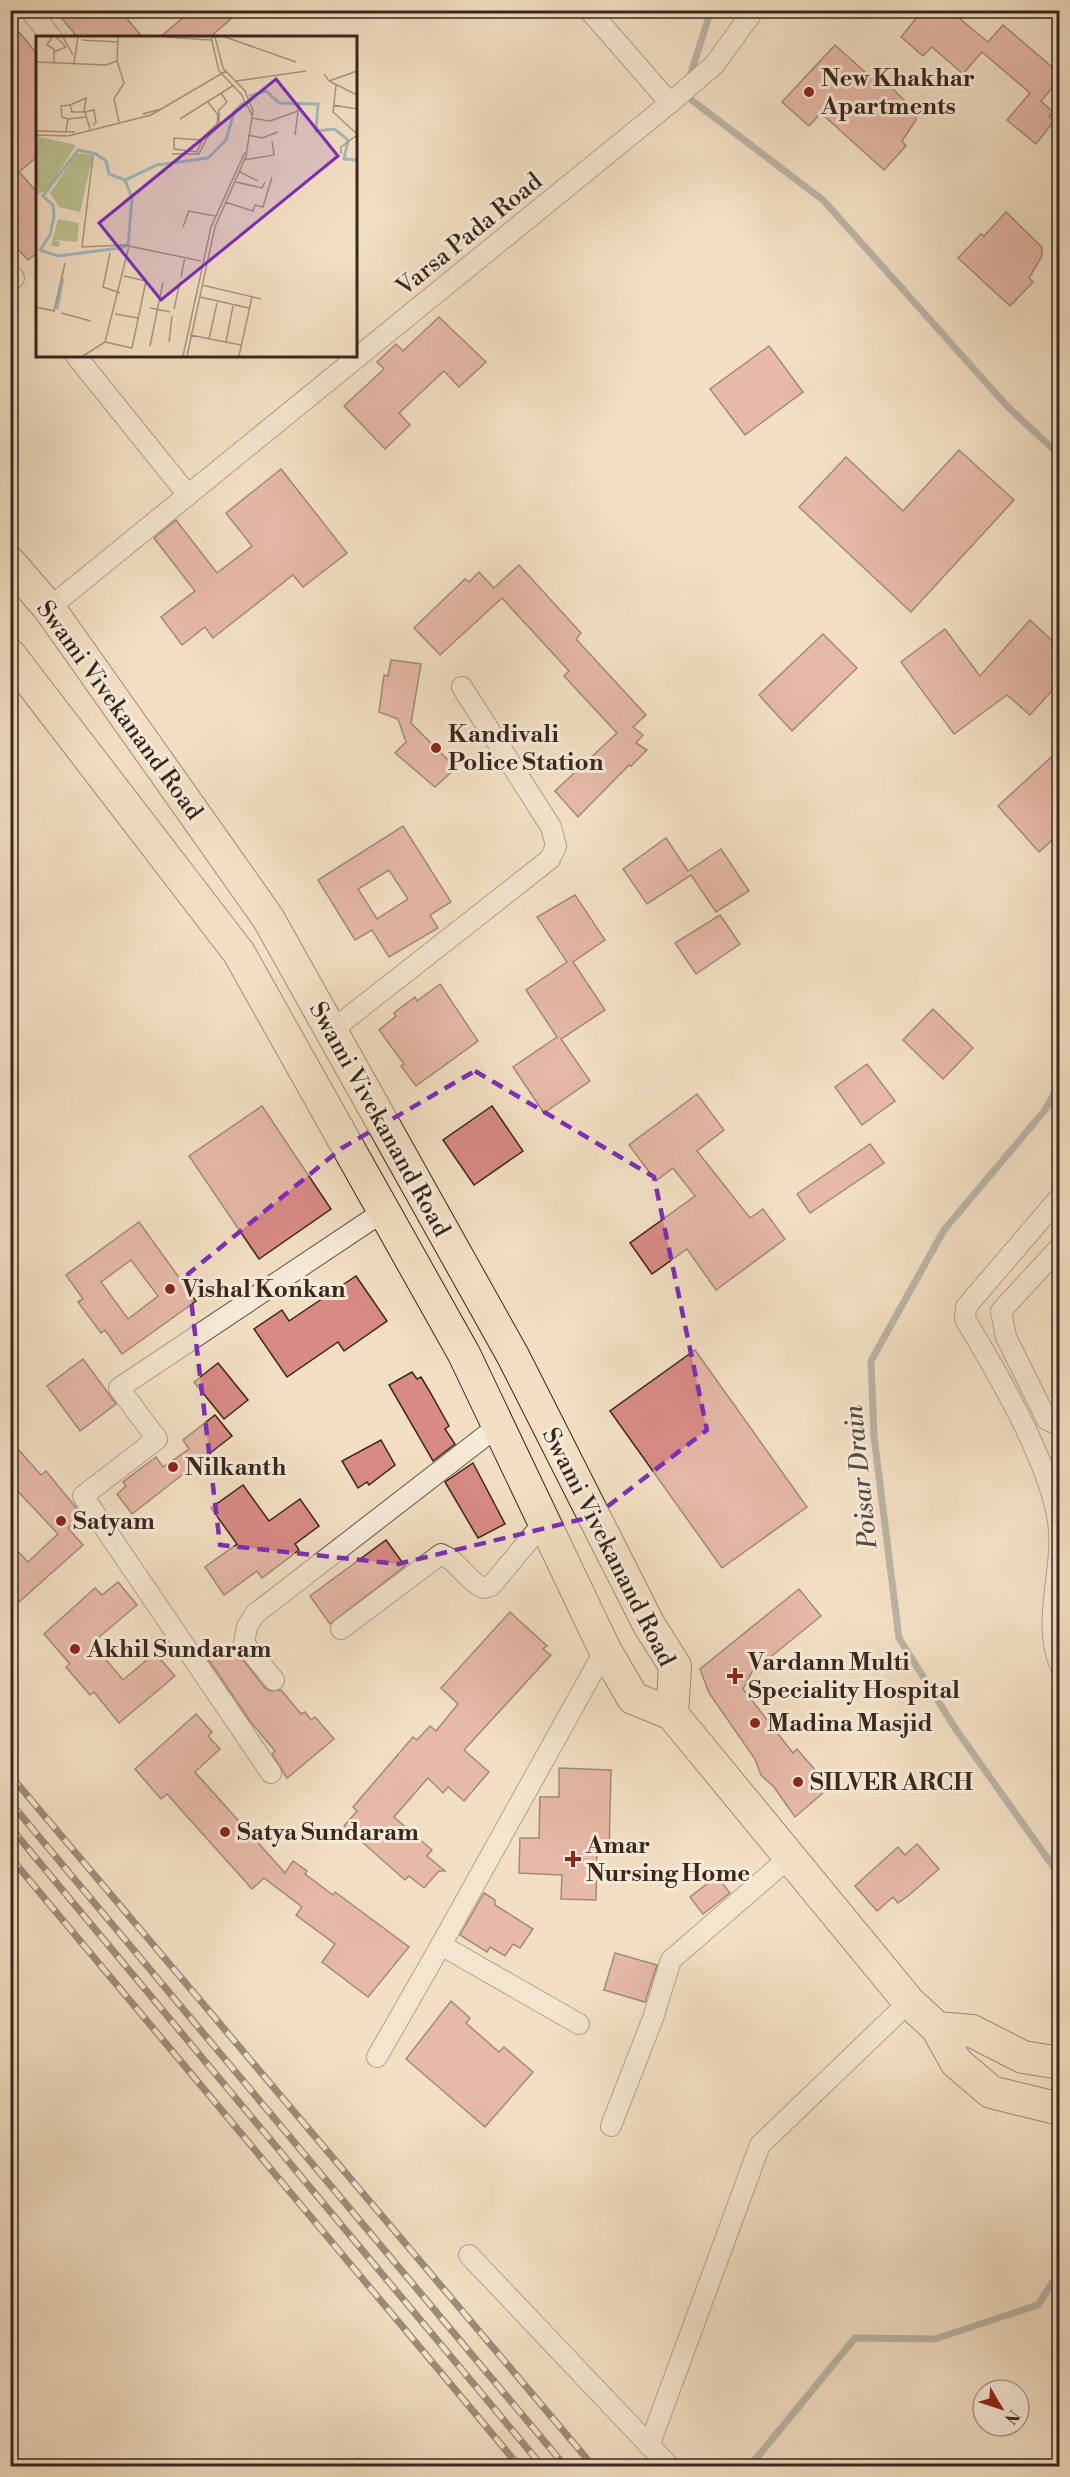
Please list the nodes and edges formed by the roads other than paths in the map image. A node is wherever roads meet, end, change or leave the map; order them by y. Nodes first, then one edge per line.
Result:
1 (30, 10) edge
2 (590, 10) edge
3 (754, 10) edge
4 (50, 36) edge
5 (670, 103) junction
6 (77, 357) edge
7 (188, 495) junction
8 (10, 563) edge
9 (48, 608) junction
10 (10, 655) edge
11 (462, 687) dead end
12 (331, 1031) junction
13 (1059, 1197) edge
14 (384, 1211) junction
15 (1059, 1247) edge
16 (498, 1425) junction
17 (1059, 1425) edge
18 (544, 1522) junction
19 (341, 1629) dead end
20 (605, 1650) junction
21 (1059, 1665) edge
22 (274, 1680) dead end
23 (672, 1714) junction
24 (271, 1773) dead end
25 (790, 1857) junction
26 (441, 1945) junction
27 (909, 2002) junction
28 (579, 2024) dead end
29 (937, 2028) junction
30 (377, 2057) dead end
31 (1059, 2063) edge
32 (1059, 2109) edge
33 (611, 2126) dead end
34 (469, 2256) dead end
35 (649, 2446) junction
36 (669, 2466) edge

1 - 4 street
2 - 5 street
3 - 5 street, Varsa Pada Road
5 - 7 street, Varsa Pada Road
6 - 7 street
7 - 9 street, Varsa Pada Road
8 - 9 main road, Swami Vivekanand Road
9 - 12 main road, Swami Vivekanand Road
10 - 14 main road, Swami Vivekanand Road
11 - 12 street
12 - 23 main road, Swami Vivekanand Road
13 - 21 street
14 - 16 main road, Swami Vivekanand Road
14 - 24 street
15 - 17 street
16 - 18 main road, Swami Vivekanand Road
16 - 22 street
18 - 19 street
18 - 20 main road, Swami Vivekanand Road
20 - 23 main road, Swami Vivekanand Road
20 - 26 street
23 - 25 main road, Swami Vivekanand Road
25 - 27 main road, Swami Vivekanand Road
25 - 33 street
26 - 28 street
26 - 30 street
27 - 29 main road, Swami Vivekanand Road
27 - 35 street
29 - 31 main road
29 - 32 main road, Swami Vivekanand Road
34 - 35 street
35 - 36 street

